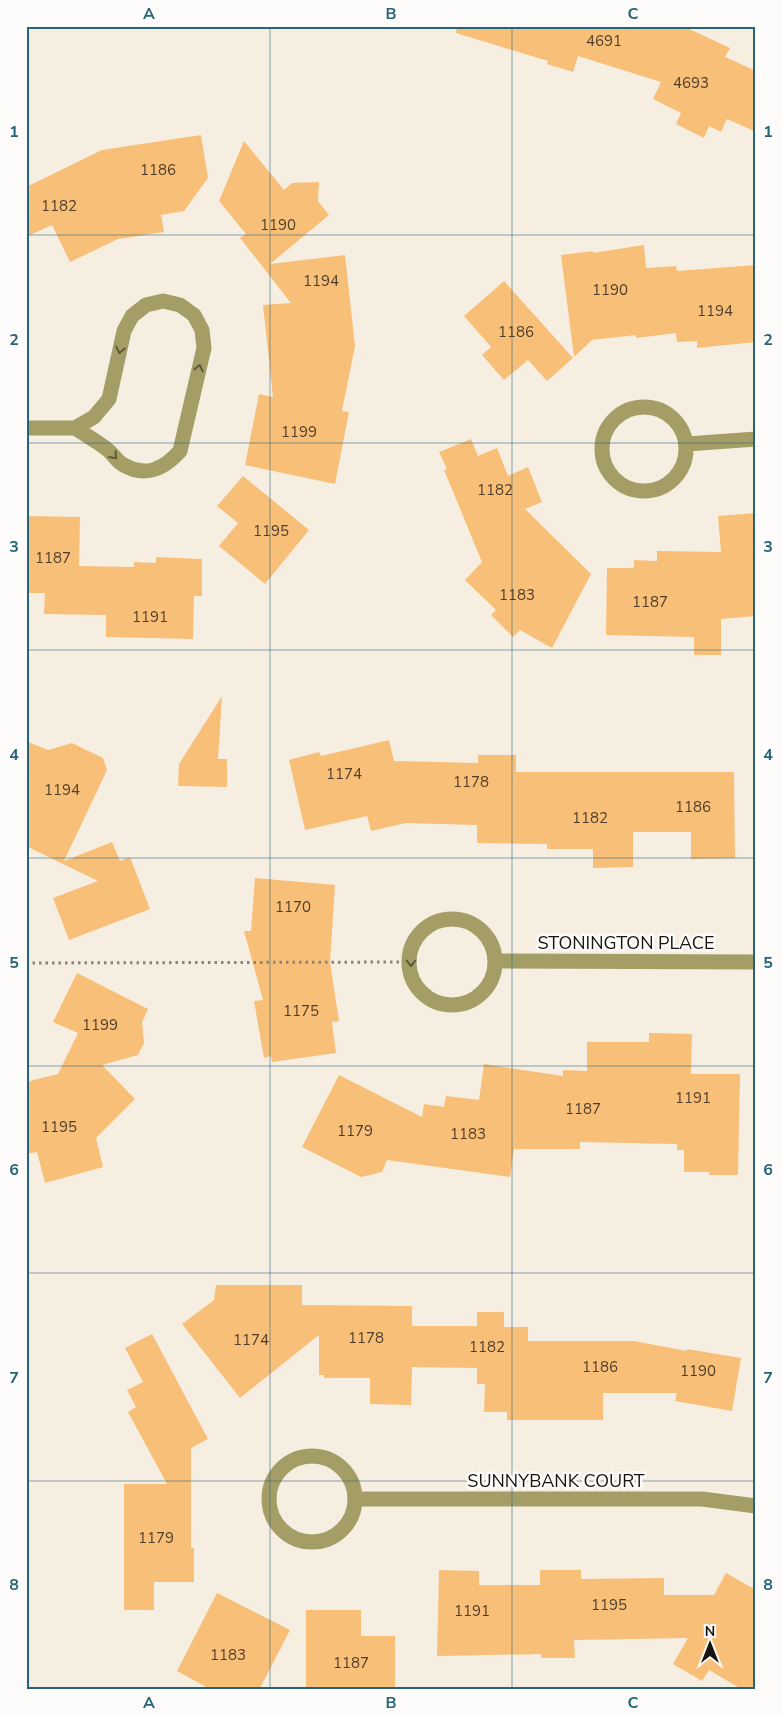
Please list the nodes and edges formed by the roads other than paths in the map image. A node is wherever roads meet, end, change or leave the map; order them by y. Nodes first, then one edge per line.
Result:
1 (26, 428) edge
2 (75, 428) junction
3 (756, 439) edge
4 (687, 444) junction
5 (495, 961) junction
6 (756, 962) edge
7 (356, 1500) junction
8 (756, 1506) edge

1 - 2 street
2 -> 2 street
3 - 4 street
4 - 4 street
5 -> 5 street
5 - 6 street, STONINGTON PLACE
7 - 7 street
7 - 8 street, SUNNYBANK COURT

